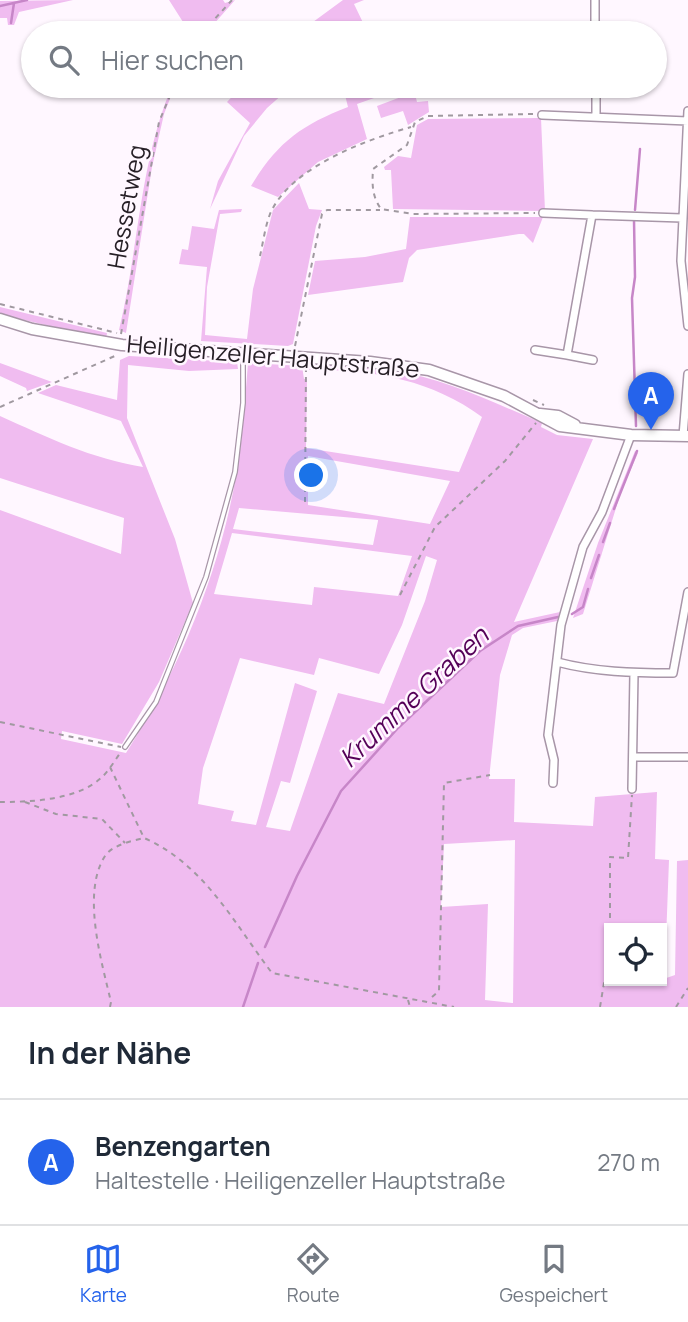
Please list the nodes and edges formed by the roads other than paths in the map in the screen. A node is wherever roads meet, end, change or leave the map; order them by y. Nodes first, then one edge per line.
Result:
1 (595, 0) edge
2 (596, 21) edge
3 (596, 98) edge
4 (688, 111) edge
5 (542, 115) road end
6 (596, 116) junction
7 (688, 121) edge
8 (685, 206) edge
9 (543, 213) road end
10 (592, 215) junction
11 (682, 218) junction
12 (0, 319) edge
13 (688, 323) edge
14 (535, 350) dead end
15 (243, 355) junction
16 (567, 355) junction
17 (593, 360) dead end
18 (688, 374) edge
19 (631, 435) junction
20 (686, 436) edge
21 (688, 592) edge
22 (556, 662) junction
23 (634, 673) junction
24 (125, 747) road end
25 (633, 757) junction
26 (688, 757) edge
27 (553, 783) dead end
28 (632, 789) road end

1 - 2 street
3 - 6 street
4 - 7 street
5 - 6 street
6 - 7 street
7 - 8 street
8 - 11 street
9 - 10 street
10 - 11 street
10 - 16 street
11 - 13 street
12 - 15 street, Heiligenzeller Hauptstraße
14 - 16 street
15 - 19 street, Heiligenzeller Hauptstraße
15 - 24 lane
16 - 17 street
18 - 20 street
19 - 20 street, Heiligenzeller Hauptstraße
19 - 22 street
21 - 23 street
22 - 23 street
22 - 27 street
23 - 25 street
25 - 26 street
25 - 28 street

